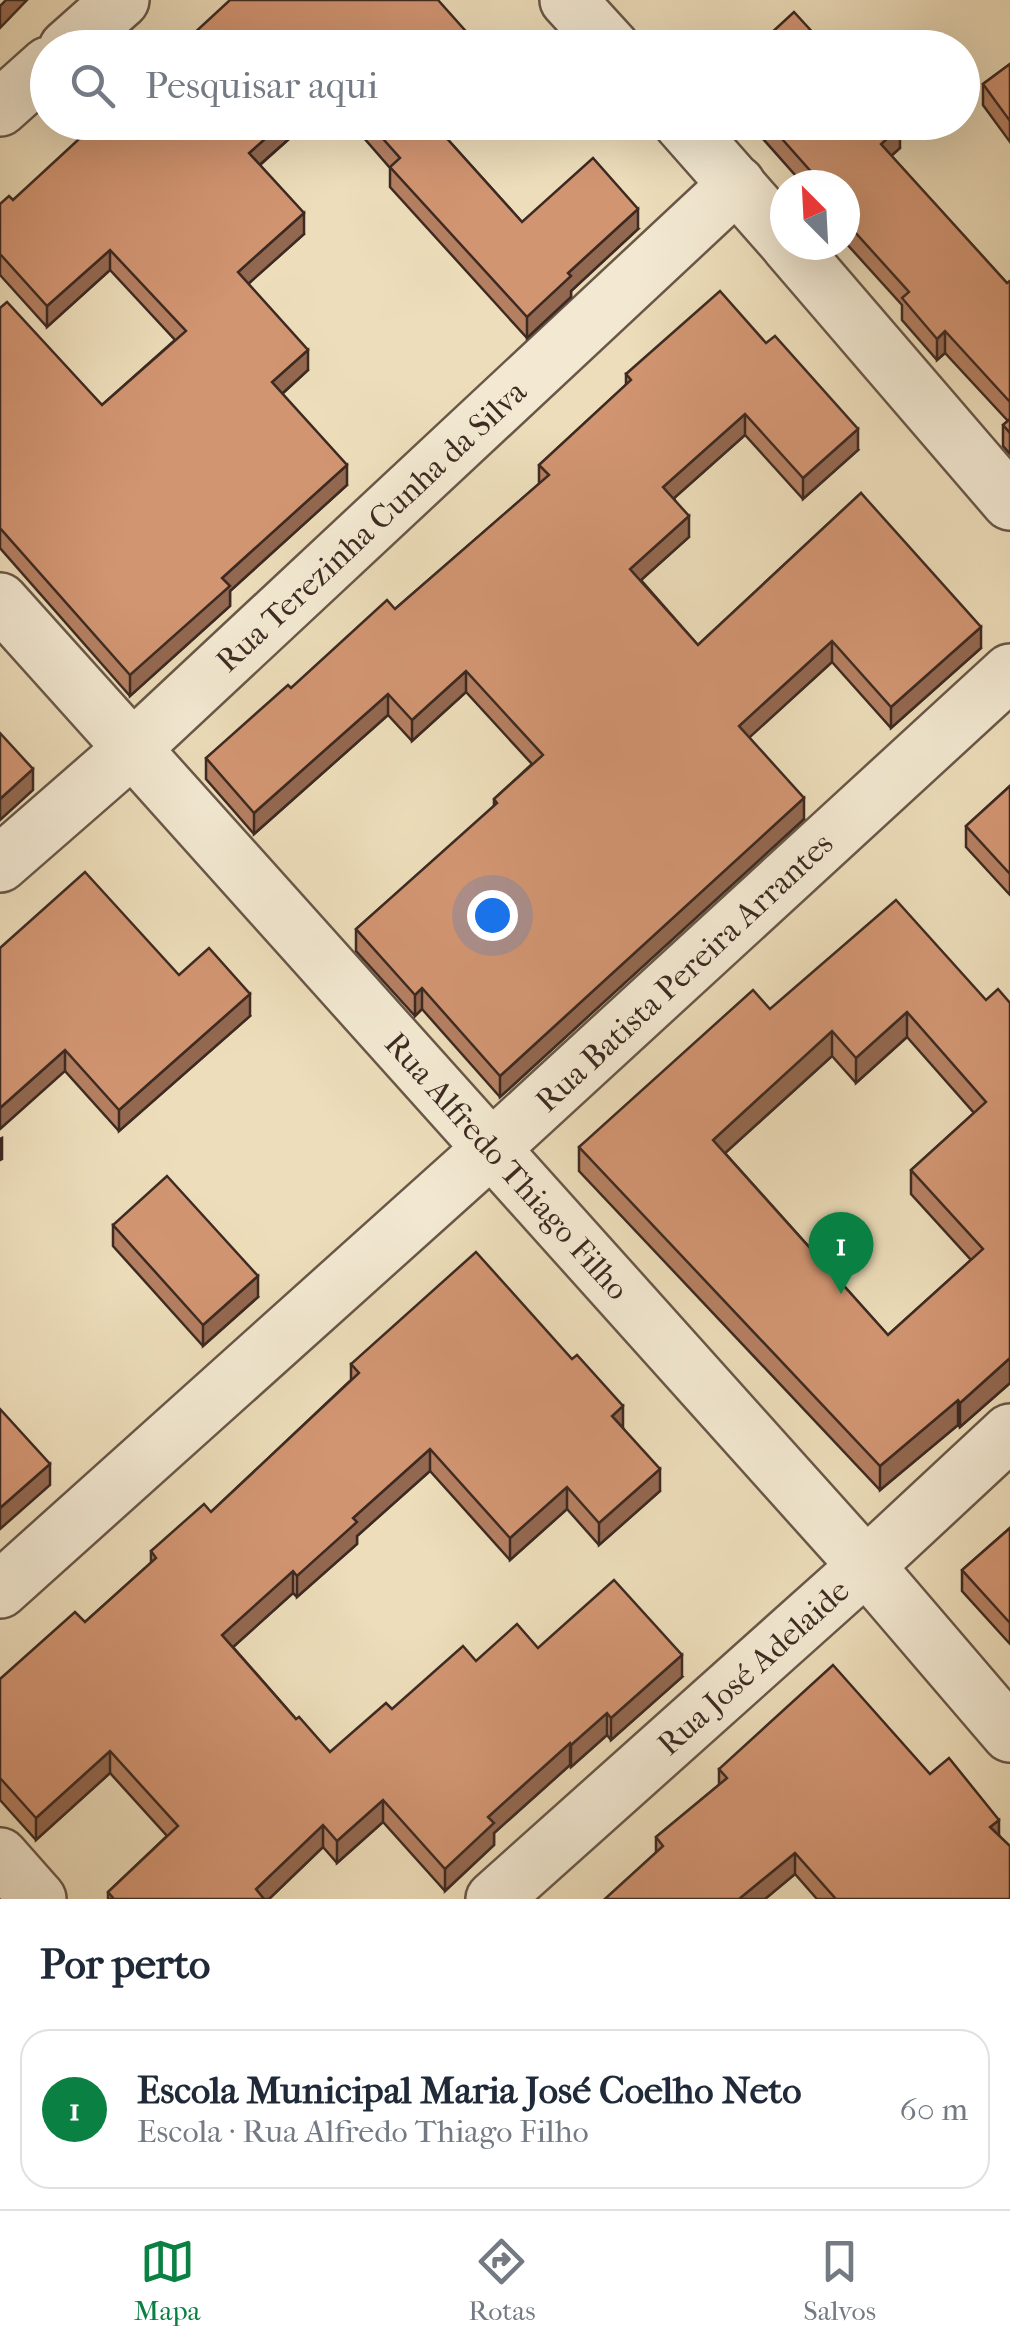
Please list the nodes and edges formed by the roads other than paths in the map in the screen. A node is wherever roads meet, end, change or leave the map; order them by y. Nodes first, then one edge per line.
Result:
1 (120, 0) edge
2 (568, 0) edge
3 (88, 30) edge
4 (596, 30) edge
5 (30, 81) edge
6 (0, 108) edge
7 (697, 140) edge
8 (737, 184) junction
9 (770, 222) edge
10 (802, 260) edge
11 (1010, 502) edge
12 (0, 601) edge
13 (1010, 672) edge
14 (133, 748) junction
15 (0, 864) edge
16 (492, 1148) junction
17 (1010, 1432) edge
18 (866, 1566) junction
19 (0, 1590) edge
20 (1010, 1734) edge
21 (0, 1856) edge
22 (38, 1899) edge
23 (494, 1899) edge

1 - 3 street
2 - 4 street
5 - 6 street
7 - 8 street
8 - 9 street
8 - 14 street, Rua Terezinha Cunha da Silva
10 - 11 street
12 - 14 street, Rua Alfredo Thiago Filho
13 - 16 street, Rua Batista Pereira Arrantes
14 - 15 street, Rua Terezinha Cunha da Silva
14 - 16 street, Rua Alfredo Thiago Filho
16 - 18 street, Rua Alfredo Thiago Filho
16 - 19 street, Rua Batista Pereira Arrantes
17 - 18 street, Rua José Adelaide
18 - 20 street, Rua Alfredo Thiago Filho
18 - 23 street, Rua José Adelaide
21 - 22 street

